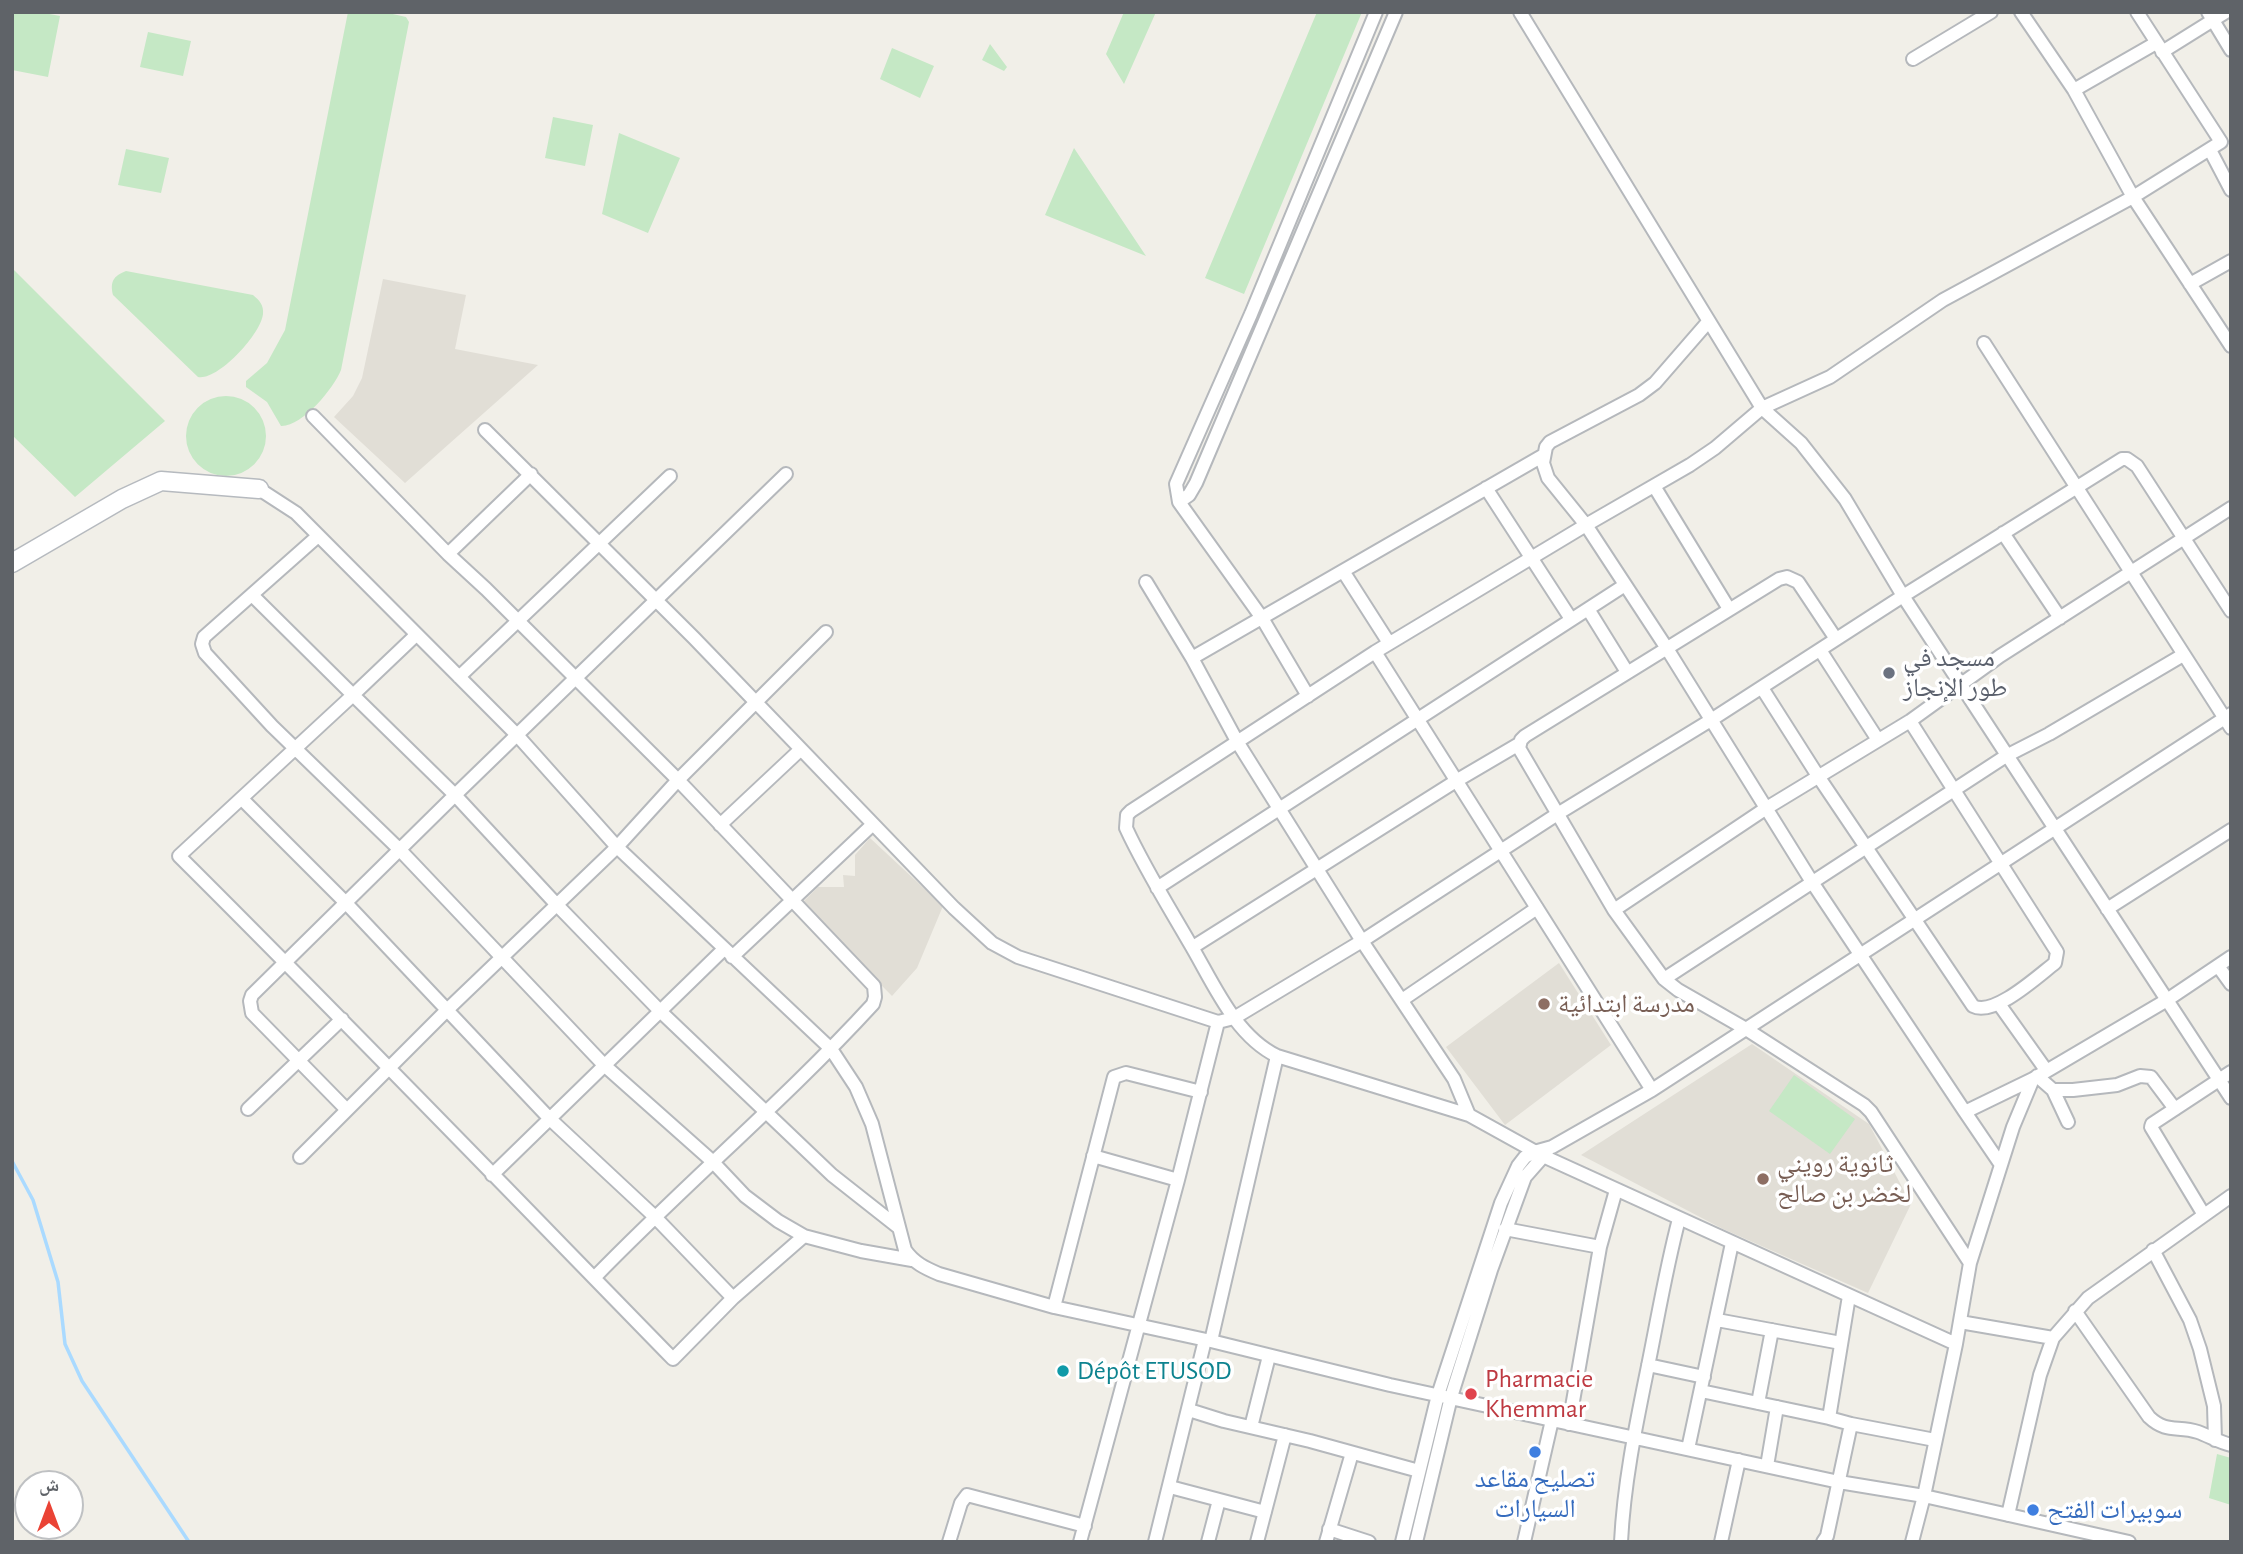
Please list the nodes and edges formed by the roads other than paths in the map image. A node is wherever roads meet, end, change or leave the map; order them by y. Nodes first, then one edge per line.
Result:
1 (1376, 12) edge
2 (1396, 12) edge
3 (1520, 12) edge
4 (1991, 12) edge
5 (2021, 12) edge
6 (2137, 12) edge
7 (2226, 12) edge
8 (2210, 16) edge
9 (2159, 47) junction
10 (2231, 50) edge
11 (1913, 58) dead end
12 (2074, 90) junction
13 (2226, 139) edge
14 (2210, 150) junction
15 (2231, 190) edge
16 (2133, 197) junction
17 (2231, 261) edge
18 (2190, 284) junction
19 (1708, 321) junction
20 (1984, 343) dead end
21 (2231, 346) edge
22 (1762, 408) junction
23 (313, 416) dead end
24 (485, 430) dead end
25 (1544, 455) junction
26 (531, 474) junction
27 (786, 474) dead end
28 (670, 476) dead end
29 (1654, 486) junction
30 (1486, 488) junction
31 (2075, 488) junction
32 (259, 489) joint
33 (1179, 502) junction
34 (2231, 508) edge
35 (1586, 525) junction
36 (2003, 533) junction
37 (318, 536) junction
38 (2184, 537) junction
39 (599, 542) junction
40 (448, 554) junction
41 (1532, 557) junction
42 (12, 564) edge
43 (1343, 571) junction
44 (2129, 572) junction
45 (1146, 582) dead end
46 (1625, 585) junction
47 (252, 594) junction
48 (1903, 596) junction
49 (656, 600) junction
50 (1588, 609) junction
51 (1729, 609) junction
52 (2231, 611) edge
53 (1262, 618) junction
54 (2060, 618) junction
55 (517, 619) junction
56 (1571, 619) junction
57 (826, 632) dead end
58 (416, 635) junction
59 (1836, 639) junction
60 (1389, 643) junction
61 (1666, 647) junction
62 (1821, 650) junction
63 (1375, 652) junction
64 (2183, 655) junction
65 (1192, 658) junction
66 (1627, 671) junction
67 (459, 677) junction
68 (576, 677) junction
69 (1961, 686) junction
70 (1762, 688) junction
71 (354, 695) junction
72 (1308, 696) junction
73 (756, 703) junction
74 (1417, 718) junction
75 (1711, 720) junction
76 (1910, 720) junction
77 (2229, 720) edge
78 (517, 734) junction
79 (1878, 740) junction
80 (1238, 743) junction
81 (1519, 744) junction
82 (295, 748) junction
83 (800, 750) junction
84 (2007, 756) junction
85 (1818, 776) junction
86 (678, 780) junction
87 (1457, 780) junction
88 (1954, 790) junction
89 (455, 795) junction
90 (242, 799) junction
91 (1279, 808) junction
92 (1765, 808) junction
93 (1559, 813) junction
94 (720, 825) junction
95 (872, 825) junction
96 (2054, 829) junction
97 (2231, 830) edge
98 (617, 847) junction
99 (1866, 847) junction
100 (400, 850) junction
101 (1501, 850) junction
102 (1999, 864) junction
103 (1317, 869) junction
104 (1812, 882) junction
105 (1157, 888) junction
106 (791, 901) junction
107 (346, 903) junction
108 (557, 905) junction
109 (1537, 908) junction
110 (2107, 909) junction
111 (1614, 910) junction
112 (1914, 920) junction
113 (1362, 941) junction
114 (1192, 947) junction
115 (728, 953) junction
116 (1860, 955) junction
117 (501, 957) junction
118 (2231, 957) edge
119 (286, 963) junction
120 (2218, 966) junction
121 (1664, 979) junction
122 (2231, 984) edge
123 (1402, 1000) junction
124 (2167, 1000) junction
125 (1998, 1004) junction
126 (446, 1010) junction
127 (660, 1011) junction
128 (1234, 1018) junction
129 (342, 1019) junction
130 (1218, 1021) junction
131 (1746, 1029) junction
132 (831, 1049) junction
133 (1277, 1056) junction
134 (299, 1061) junction
135 (604, 1065) junction
136 (390, 1067) junction
137 (2231, 1072) edge
138 (2039, 1075) junction
139 (2219, 1080) junction
140 (1652, 1090) junction
141 (2053, 1090) junction
142 (1201, 1092) junction
143 (2231, 1098) edge
144 (248, 1109) dead end
145 (2175, 1109) junction
146 (347, 1110) junction
147 (766, 1110) junction
148 (1965, 1112) junction
149 (1469, 1115) junction
150 (551, 1119) junction
151 (2068, 1122) dead end
152 (1543, 1152) junction
153 (1093, 1156) junction
154 (300, 1157) dead end
155 (712, 1161) junction
156 (2001, 1165) junction
157 (492, 1175) junction
158 (1178, 1180) junction
159 (1616, 1190) junction
160 (2231, 1196) edge
161 (2204, 1215) junction
162 (654, 1216) junction
163 (1679, 1219) junction
164 (898, 1227) junction
165 (1506, 1229) junction
166 (804, 1236) junction
167 (1732, 1243) junction
168 (1601, 1247) junction
169 (2153, 1250) junction
170 (912, 1260) junction
171 (1970, 1263) junction
172 (594, 1278) junction
173 (1849, 1296) junction
174 (733, 1298) junction
175 (1054, 1307) junction
176 (2076, 1311) junction
177 (1717, 1320) junction
178 (1960, 1322) junction
179 (1139, 1326) junction
180 (1772, 1330) junction
181 (2053, 1338) junction
182 (1208, 1341) junction
183 (1841, 1343) junction
184 (1956, 1344) junction
185 (1269, 1356) junction
186 (1648, 1365) junction
187 (1704, 1377) junction
188 (1701, 1391) junction
189 (1437, 1395) junction
190 (1451, 1397) junction
191 (1758, 1403) junction
192 (1777, 1407) junction
193 (1189, 1409) junction
194 (1829, 1418) junction
195 (1552, 1420) junction
196 (1569, 1424) junction
197 (1851, 1424) junction
198 (1251, 1427) junction
199 (1285, 1435) junction
200 (1632, 1437) junction
201 (1936, 1440) junction
202 (2215, 1440) junction
203 (2231, 1445) edge
204 (1688, 1450) junction
205 (1352, 1453) junction
206 (1739, 1460) junction
207 (1767, 1466) junction
208 (1419, 1471) junction
209 (1839, 1482) junction
210 (1170, 1487) junction
211 (1924, 1496) junction
212 (1219, 1500) junction
213 (1265, 1512) junction
214 (2008, 1515) junction
215 (1085, 1526) junction
216 (1328, 1535) edge
217 (2106, 1540) edge
218 (950, 1542) edge
219 (1080, 1542) edge
220 (1155, 1542) edge
221 (1208, 1542) edge
222 (1257, 1542) edge
223 (1368, 1542) edge
224 (1402, 1542) edge
225 (1416, 1542) edge
226 (1524, 1542) edge
227 (1621, 1542) edge
228 (1721, 1542) edge
229 (1823, 1542) edge
230 (1912, 1542) edge
231 (2129, 1542) edge

1 - 33 street
2 - 33 street
3 - 19 street
4 - 11 street
5 - 12 street
6 - 9 street
7 - 8 street
8 - 9 street
8 - 10 street
9 - 12 street
9 - 13 street
12 - 16 street
13 - 14 street
14 - 15 street
14 - 16 street
16 - 18 street
16 - 22 street
17 - 18 street
18 - 21 street
19 - 22 street
19 - 25 street
20 - 31 street
22 - 29 street
22 - 48 street
23 - 40 street
24 - 26 street
25 - 30 street
25 - 35 street
26 - 39 street
26 - 40 street
27 - 49 street
28 - 39 street
29 - 35 street
29 - 51 street
30 - 41 street
30 - 43 street
31 - 36 street
31 - 38 street
31 - 44 street
32 - 37 street
32 - 42 main road
33 - 53 street
34 - 38 street
35 - 41 street
35 - 46 street
36 - 48 street
36 - 54 street
37 - 47 street
37 - 58 street
38 - 44 street
38 - 52 street
39 - 49 street
39 - 55 street
40 - 55 street
41 - 56 street
41 - 60 street
43 - 53 street
43 - 60 street
44 - 54 street
44 - 64 street
45 - 65 street
46 - 50 street
46 - 61 street
47 - 71 street
47 - 82 street
48 - 59 street
48 - 69 street
49 - 68 street
49 - 73 street
50 - 56 street
50 - 66 street
51 - 59 street
51 - 61 street
53 - 65 street
53 - 72 street
54 - 69 street
55 - 67 street
55 - 68 street
56 - 74 street
57 - 73 street
58 - 67 street
58 - 71 street
59 - 62 street
60 - 63 street
61 - 66 street
61 - 75 street
62 - 70 street
62 - 79 street
63 - 72 street
63 - 74 street
64 - 77 street
64 - 84 street
65 - 80 street
66 - 81 street
67 - 78 street
68 - 78 street
68 - 86 street
69 - 76 street
69 - 84 street
70 - 75 street
70 - 85 street
71 - 82 street
71 - 89 street
72 - 80 street
73 - 83 street
73 - 86 street
74 - 87 street
74 - 91 street
75 - 92 street
75 - 93 street
76 - 79 street
76 - 88 street
77 - 96 street
78 - 89 street
78 - 98 street
79 - 85 street
80 - 91 street
80 - 105 street
81 - 87 street
81 - 93 street
82 - 90 street
82 - 100 street
83 - 94 street
83 - 95 street
84 - 88 street
84 - 96 street
85 - 92 street
85 - 99 street
86 - 94 street
86 - 98 street
87 - 101 street
87 - 103 street
88 - 99 street
88 - 102 street
89 - 100 street
89 - 108 street
90 - 107 street
90 - 119 street
91 - 103 street
91 - 105 street
92 - 104 street
92 - 111 street
93 - 101 street
93 - 111 street
94 - 106 street
95 - 106 street
95 - 130 street
96 - 102 street
96 - 110 street
97 - 110 street
98 - 108 street
98 - 115 street
99 - 104 street
99 - 112 street
100 - 107 street
100 - 117 street
101 - 109 street
101 - 113 street
102 - 112 street
102 - 125 street
103 - 113 street
103 - 114 street
104 - 116 street
104 - 121 street
105 - 114 street
106 - 115 street
106 - 132 street
107 - 119 street
107 - 126 street
108 - 117 street
108 - 127 street
109 - 123 street
109 - 140 street
110 - 124 street
111 - 121 street
112 - 116 street
112 - 125 street
113 - 123 street
113 - 128 street
114 - 128 street
115 - 127 street
115 - 132 street
116 - 131 street
116 - 148 street
117 - 126 street
117 - 135 street
118 - 120 street
119 - 129 street
119 - 134 street
120 - 122 street
120 - 124 street
121 - 131 street
123 - 149 street
124 - 138 street
124 - 139 street
125 - 138 street
126 - 136 street
126 - 150 street
127 - 135 street
127 - 147 street
128 - 130 street
128 - 133 street
129 - 134 street
129 - 136 street
130 - 142 street
131 - 140 street
131 - 171 street
132 - 147 street
132 - 164 street
133 - 149 street
133 - 182 street
134 - 144 street
134 - 146 street
135 - 150 street
135 - 155 street
136 - 146 street
136 - 157 street
137 - 139 street
138 - 141 street
138 - 148 street
138 - 156 street
139 - 143 street
139 - 145 street
140 - 152 street
141 - 145 street
141 - 151 street
142 - 153 street
142 - 158 street
145 - 161 street
146 - 154 street
147 - 155 street
147 - 164 street
148 - 156 street
149 - 152 street
150 - 157 street
150 - 162 street
152 - 159 street
152 - 165 street
152 - 189 street
153 - 158 street
153 - 175 street
155 - 162 street
155 - 166 street
156 - 171 street
157 - 172 street
158 - 179 street
159 - 163 street
159 - 168 street
160 - 161 street
161 - 169 street
162 - 172 street
162 - 174 street
163 - 167 street
163 - 186 street
164 - 170 street
165 - 168 street
165 - 190 street
166 - 170 street
166 - 174 street
167 - 173 street
167 - 177 street
168 - 196 street
169 - 176 street
169 - 202 street
170 - 175 street
171 - 178 street
172 - 174 street
173 - 183 street
173 - 184 street
175 - 179 street
176 - 181 street
176 - 202 street
177 - 180 street
177 - 187 street
178 - 181 street
178 - 184 street
179 - 182 street
179 - 215 street
180 - 183 street
180 - 191 street
181 - 214 street
182 - 185 street
182 - 193 street
183 - 194 street
184 - 201 street
185 - 189 street
185 - 198 street
186 - 187 street
186 - 200 street
187 - 188 street
188 - 191 street
188 - 204 street
189 - 190 street
189 - 208 street
190 - 195 street
190 - 225 street
191 - 192 street
192 - 194 street
192 - 207 street
193 - 198 street
193 - 210 street
194 - 197 street
195 - 196 street
195 - 226 street
196 - 200 street
197 - 201 street
197 - 209 street
198 - 199 street
199 - 205 street
199 - 213 street
200 - 204 street
200 - 227 street
201 - 211 street
202 - 203 street
204 - 206 street
205 - 208 street
205 - 216 street
206 - 207 street
206 - 228 street
207 - 209 street
208 - 224 street
209 - 211 street
209 - 229 street
210 - 212 street
210 - 220 street
211 - 214 street
211 - 230 street
212 - 213 street
212 - 221 street
213 - 222 street
214 - 217 street
215 - 218 street
215 - 219 street
216 - 223 street
217 - 231 street

